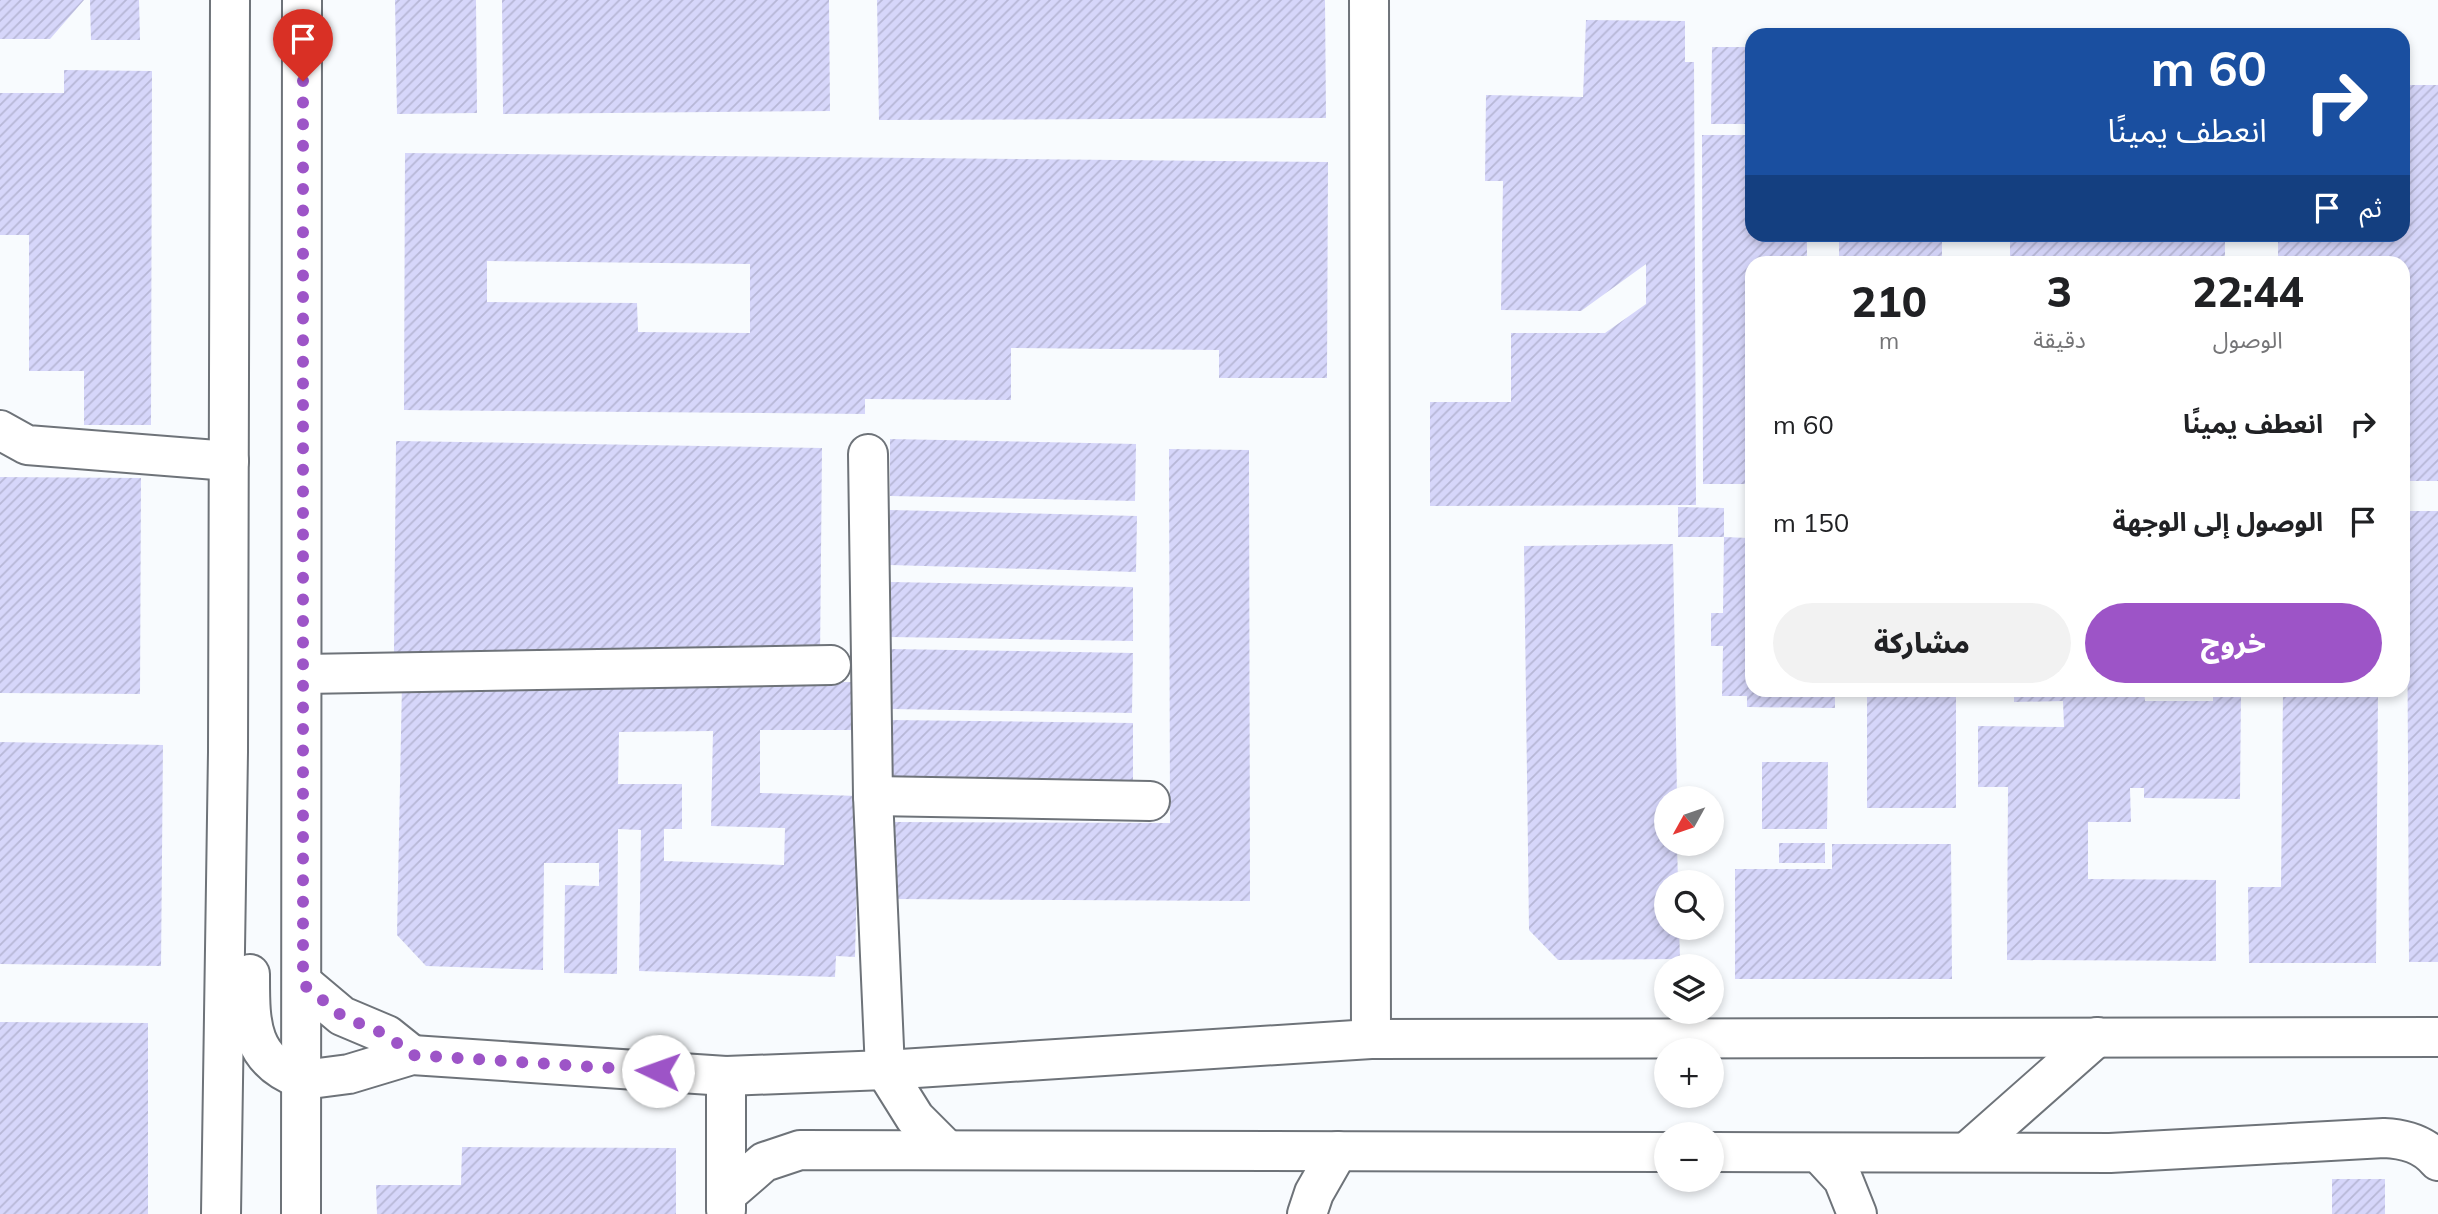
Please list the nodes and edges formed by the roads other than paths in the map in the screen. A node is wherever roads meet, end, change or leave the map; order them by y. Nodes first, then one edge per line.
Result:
1 (230, 0) edge
2 (303, 0) edge
3 (1369, 0) edge
4 (0, 430) edge
5 (868, 454) dead end
6 (229, 461) junction
7 (831, 665) dead end
8 (303, 674) junction
9 (228, 752) junction
10 (873, 796) junction
11 (1150, 801) dead end
12 (303, 984) junction
13 (2098, 1037) junction
14 (2438, 1037) edge
15 (1371, 1039) junction
16 (412, 1055) junction
17 (885, 1070) junction
18 (726, 1076) junction
19 (303, 1080) junction
20 (947, 1150) junction
21 (1338, 1151) junction
22 (1968, 1151) junction
23 (1654, 1152) edge
24 (1724, 1152) edge
25 (1819, 1153) junction
26 (2438, 1161) edge
27 (726, 1205) edge
28 (221, 1214) edge
29 (301, 1214) edge
30 (1307, 1214) edge
31 (1857, 1214) edge

1 - 6 main road
2 - 8 main road
3 - 15 main road
4 - 6 main road
5 - 10 main road
6 - 9 main road
7 - 8 main road
8 - 12 main road
9 - 19 main road
9 - 28 main road
10 - 11 main road
10 - 17 main road
12 - 16 main road
12 - 19 main road
13 - 14 main road
13 - 15 main road
13 - 22 main road
15 - 17 main road
16 - 18 main road
16 - 19 main road
17 - 18 main road
17 - 20 main road
18 - 27 main road
19 - 29 main road
20 - 21 main road
20 - 27 main road
21 - 23 main road
21 - 30 main road
22 - 25 main road
22 - 26 main road
24 - 25 main road
25 - 31 main road

